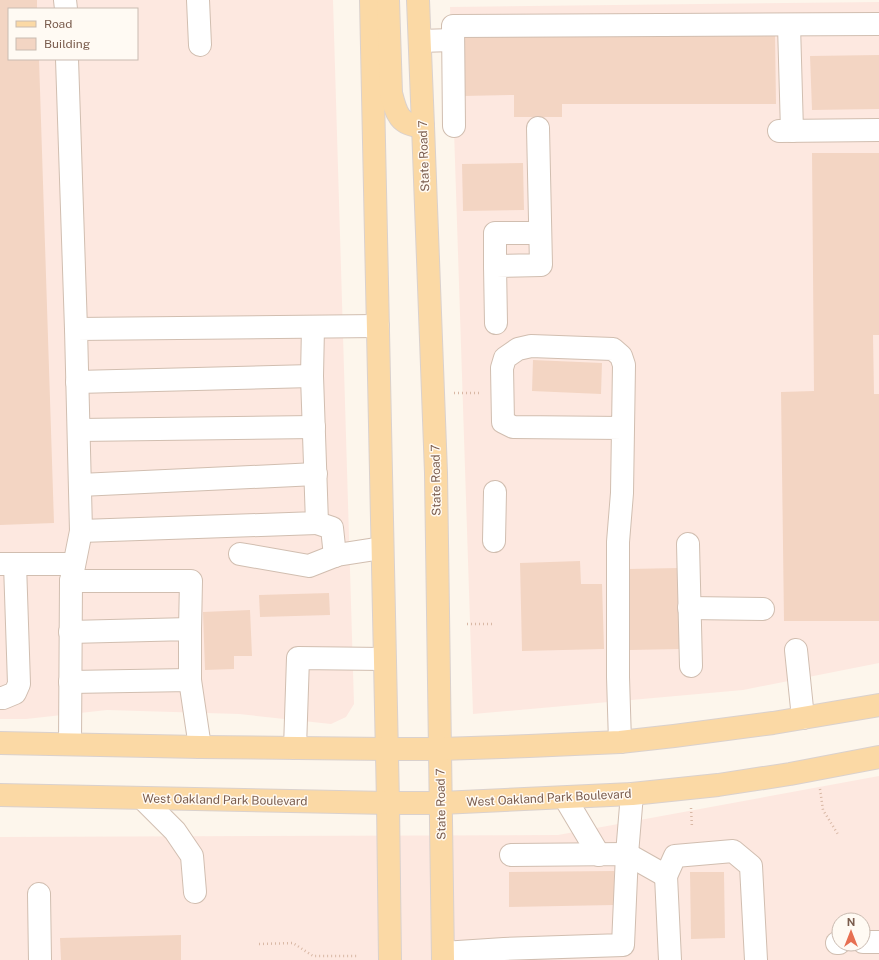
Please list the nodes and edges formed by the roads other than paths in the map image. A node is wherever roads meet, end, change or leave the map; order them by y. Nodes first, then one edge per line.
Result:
1 (198, 0) edge
2 (371, 0) edge
3 (388, 0) edge
4 (418, 0) edge
5 (879, 24) edge
6 (789, 25) junction
7 (453, 40) junction
8 (420, 41) junction
9 (200, 45) dead end
10 (67, 60) edge
11 (423, 126) junction
12 (454, 126) dead end
13 (538, 128) dead end
14 (879, 130) edge
15 (540, 233) junction
16 (496, 266) junction
17 (496, 323) dead end
18 (378, 326) junction
19 (313, 327) junction
20 (76, 329) junction
21 (312, 376) junction
22 (78, 382) junction
23 (314, 427) junction
24 (622, 428) junction
25 (79, 430) junction
26 (316, 474) junction
27 (80, 485) junction
28 (495, 492) dead end
29 (317, 523) junction
30 (81, 531) junction
31 (494, 541) dead end
32 (688, 544) dead end
33 (382, 548) junction
34 (240, 554) dead end
35 (334, 556) junction
36 (72, 573) junction
37 (8, 574) edge
38 (689, 608) junction
39 (763, 609) dead end
40 (190, 629) junction
41 (70, 632) junction
42 (796, 650) dead end
43 (384, 659) junction
44 (691, 666) dead end
45 (190, 680) junction
46 (70, 682) junction
47 (0, 698) edge
48 (879, 705) edge
49 (803, 718) junction
50 (620, 742) junction
51 (0, 743) edge
52 (70, 744) junction
53 (200, 747) junction
54 (295, 748) junction
55 (386, 749) junction
56 (440, 749) junction
57 (879, 757) edge
58 (632, 794) junction
59 (0, 795) edge
60 (142, 798) junction
61 (565, 798) junction
62 (388, 803) junction
63 (441, 803) junction
64 (511, 854) dead end
65 (599, 854) junction
66 (627, 854) junction
67 (666, 876) junction
68 (195, 892) dead end
69 (39, 894) dead end
70 (443, 956) edge
71 (40, 960) edge
72 (390, 960) edge
73 (670, 960) edge
74 (756, 960) edge

1 - 9 lane
2 - 18 main road
3 - 11 main road
4 - 8 main road, State Road 7
5 - 6 lane
6 - 7 lane
6 - 14 lane
7 - 8 lane
7 - 12 lane
8 - 11 main road, State Road 7
10 - 20 lane
11 - 56 main road, State Road 7
13 - 15 lane
15 - 16 lane
15 - 16 lane
16 - 17 lane
18 - 19 lane
18 - 33 main road
19 - 20 lane
19 - 21 lane
20 - 22 lane
21 - 22 lane
21 - 23 lane
22 - 25 lane
23 - 25 lane
23 - 26 lane
24 - 24 lane
24 - 50 lane
25 - 27 lane
26 - 27 lane
26 - 29 lane
27 - 30 lane
28 - 31 lane
29 - 30 lane
29 - 35 lane
30 - 36 lane
32 - 38 lane
33 - 35 lane
33 - 43 main road
34 - 35 lane
36 - 37 lane
36 - 40 lane
36 - 41 lane
37 - 47 lane
38 - 39 lane
38 - 44 lane
40 - 41 lane
40 - 45 lane
41 - 46 lane
42 - 49 lane
43 - 54 lane
43 - 55 main road
45 - 46 lane
45 - 53 lane
46 - 52 lane
48 - 49 main road
49 - 50 main road
50 - 56 main road
51 - 52 main road
52 - 53 main road
53 - 54 main road
54 - 55 main road
55 - 56 main road
55 - 62 main road
56 - 63 main road, State Road 7
57 - 58 main road, West Oakland Park Boulevard
58 - 61 main road, West Oakland Park Boulevard
58 - 66 lane
59 - 60 main road, West Oakland Park Boulevard
60 - 62 main road, West Oakland Park Boulevard
60 - 68 lane
61 - 63 main road, West Oakland Park Boulevard
61 - 65 lane
62 - 63 main road, West Oakland Park Boulevard
62 - 72 main road
63 - 70 main road, State Road 7
64 - 65 lane
65 - 66 lane
66 - 67 lane
66 - 70 lane
67 - 73 lane
67 - 74 lane
69 - 71 lane

